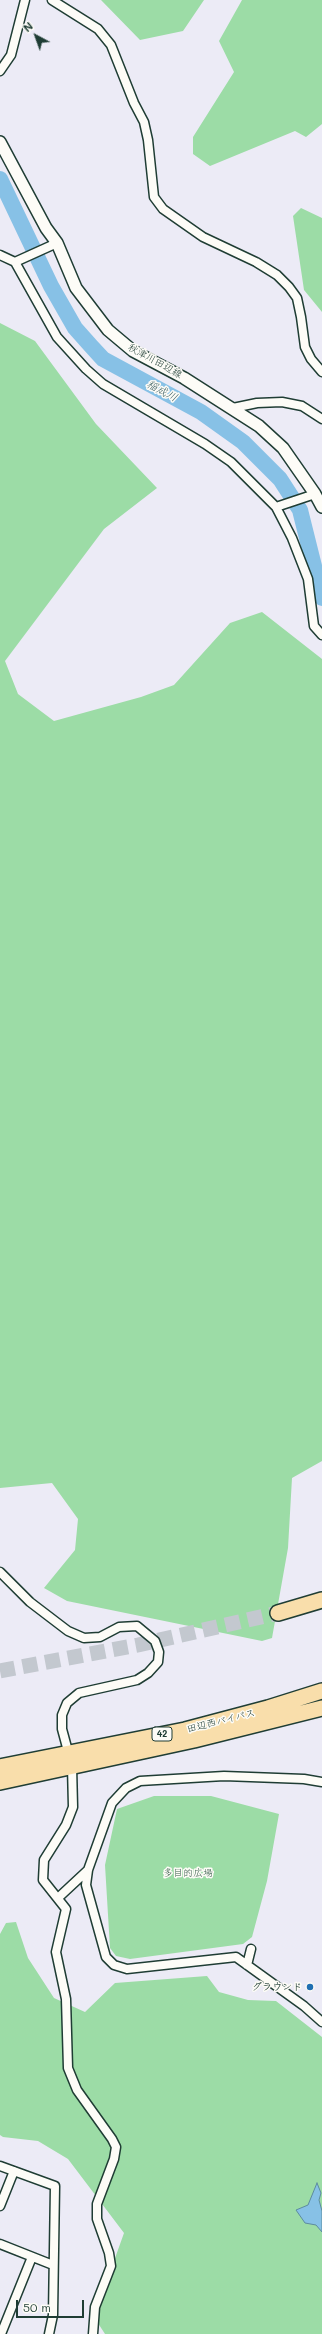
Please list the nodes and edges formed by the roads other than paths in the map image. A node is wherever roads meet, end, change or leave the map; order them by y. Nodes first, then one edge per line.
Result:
1 (25, 0) edge
2 (52, 0) edge
3 (0, 71) edge
4 (0, 142) edge
5 (57, 243) junction
6 (0, 255) edge
7 (15, 262) junction
8 (322, 372) edge
9 (233, 408) junction
10 (322, 419) edge
11 (316, 494) junction
12 (280, 506) junction
13 (322, 507) edge
14 (322, 635) edge
15 (1, 1575) edge
16 (322, 1600) edge
17 (278, 1613) tunnel mouth
18 (322, 1691) edge
19 (322, 1708) edge
20 (70, 1759) junction
21 (0, 1767) edge
22 (0, 1782) edge
23 (322, 1782) edge
24 (88, 1870) junction
25 (58, 1897) junction
26 (236, 1957) junction
27 (247, 1965) junction
28 (322, 2022) edge
29 (0, 2166) edge
30 (14, 2171) junction
31 (0, 2206) edge
32 (0, 2244) edge
33 (32, 2257) junction
34 (54, 2265) junction
35 (1, 2334) edge
36 (49, 2334) edge
37 (93, 2334) edge

1 - 3 street
2 - 8 street
4 - 5 main road, 秋津川田辺線
5 - 7 street
5 - 9 main road, 秋津川田辺線
6 - 7 street
7 - 12 street
9 - 10 street
9 - 11 main road, 秋津川田辺線
11 - 12 street
11 - 13 main road, 秋津川田辺線
12 - 14 street
15 - 20 street
16 - 17 highway
18 - 20 highway, 田辺西バイパス / 42
19 - 20 highway, 田辺西バイパス / 42
20 - 21 highway, 田辺西バイパス / 42
20 - 22 highway, 田辺西バイパス / 42
20 - 25 street
23 - 24 street
24 - 25 street
24 - 26 street
25 - 37 street
26 - 27 street
26 - 27 street
27 - 28 street
29 - 30 street
30 - 31 street
30 - 34 street
32 - 33 street
33 - 34 street
33 - 35 street
34 - 36 street

